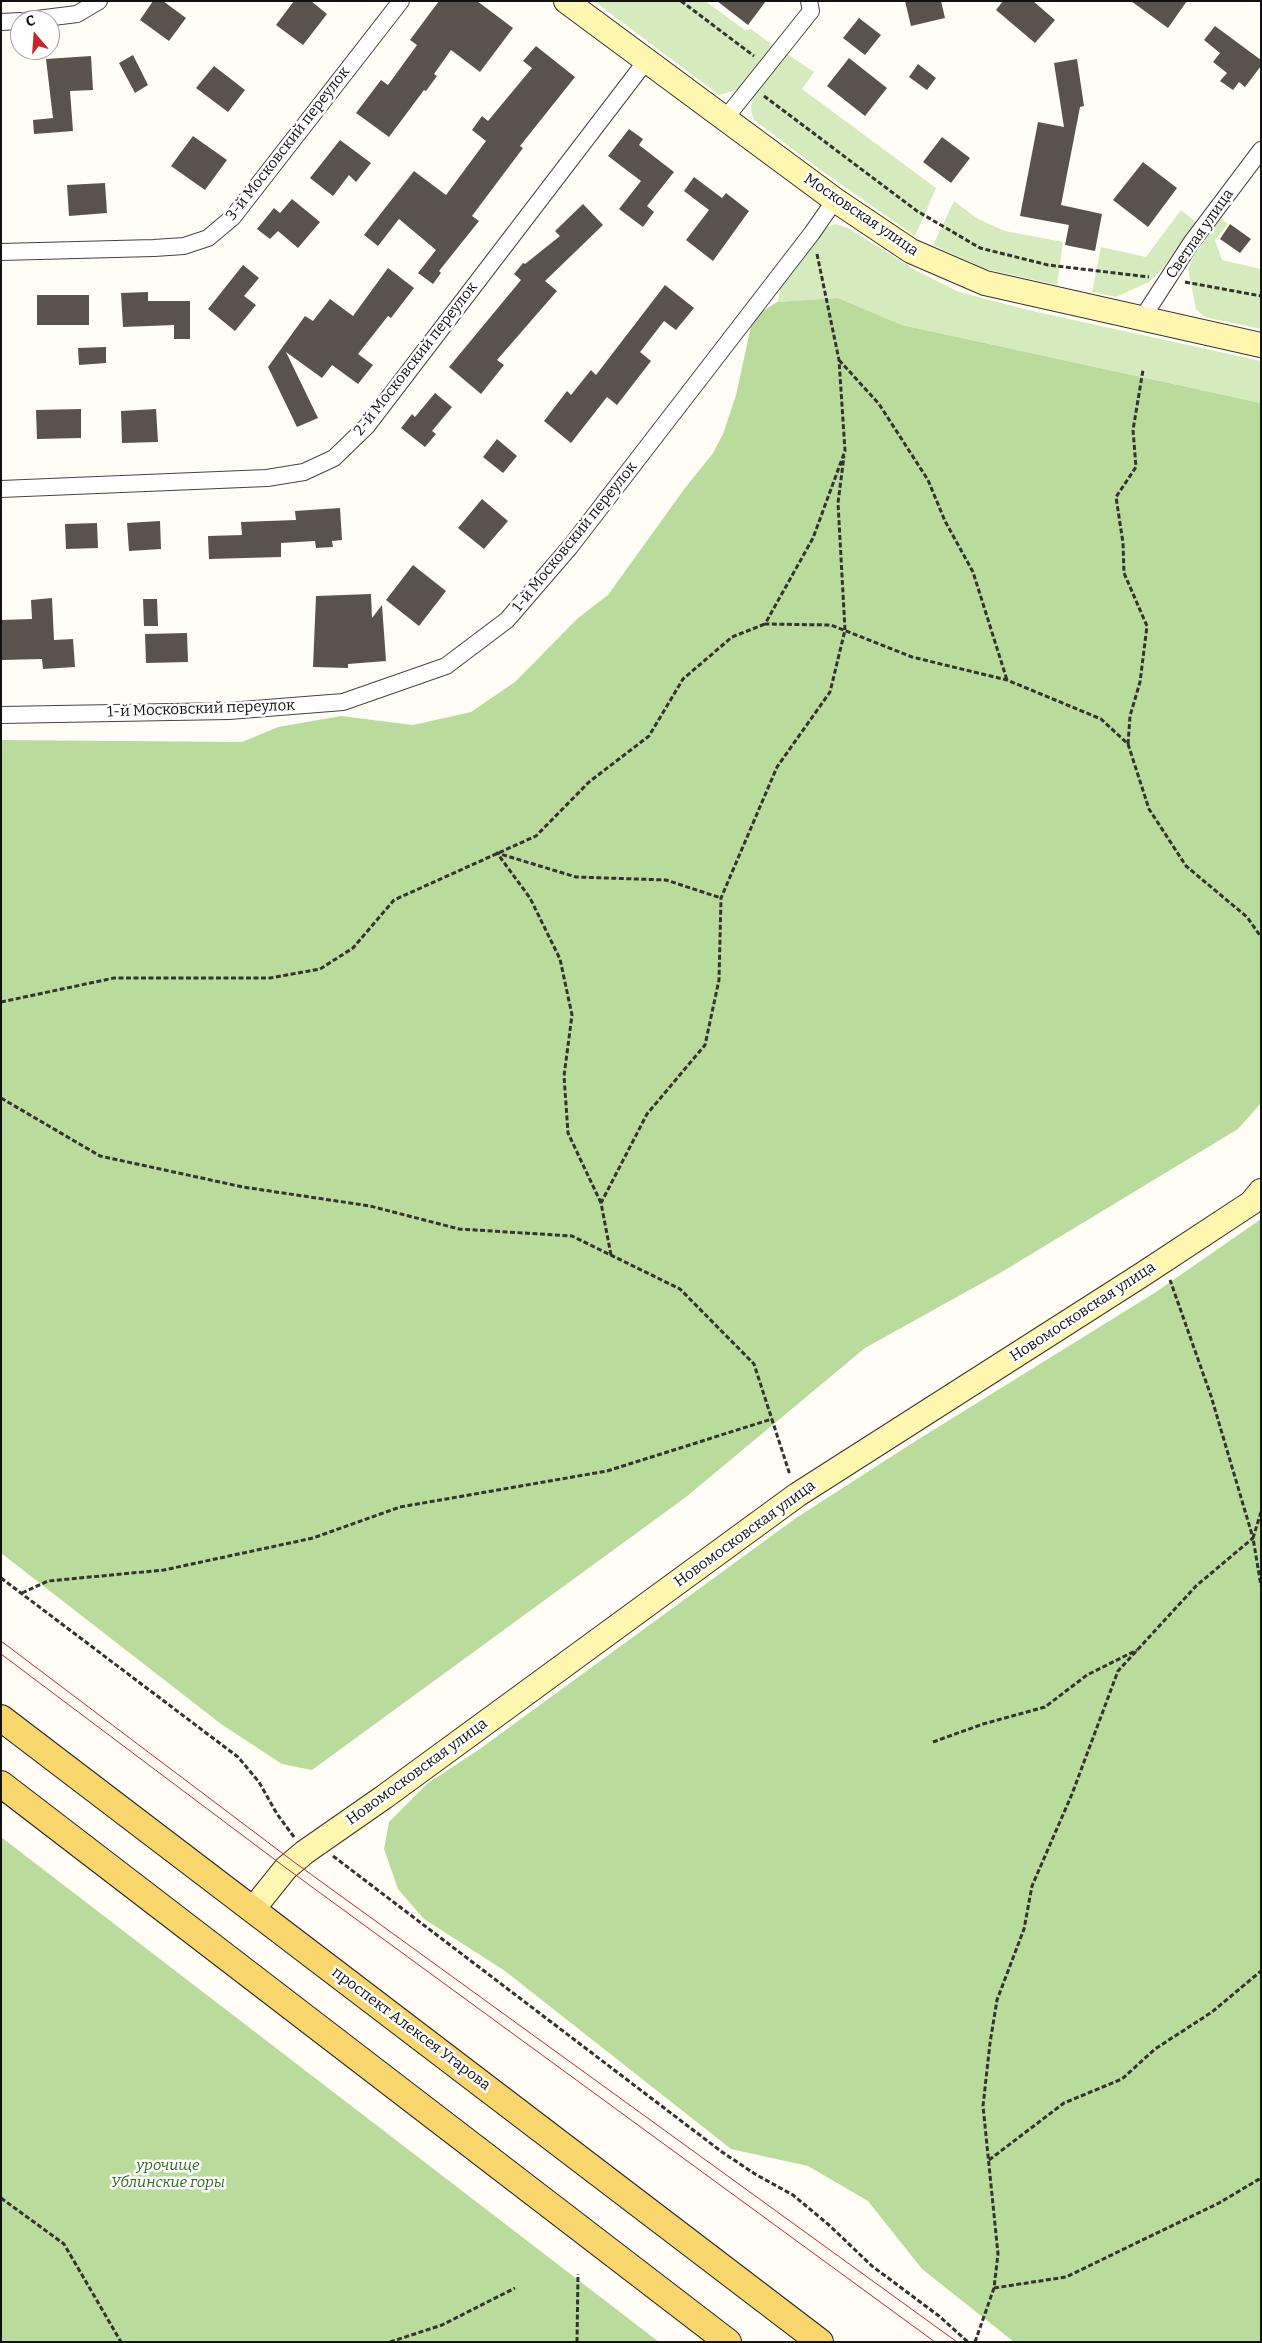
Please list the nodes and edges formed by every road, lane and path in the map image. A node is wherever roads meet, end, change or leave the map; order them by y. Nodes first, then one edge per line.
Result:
1 (99, 1) edge
2 (401, 1) edge
3 (566, 1) edge
4 (681, 1) edge
5 (809, 1) edge
6 (60, 16) edge
7 (646, 61) junction
8 (766, 66) junction
9 (751, 85) junction
10 (724, 120) junction
11 (1261, 150) edge
12 (835, 200) junction
13 (812, 234) junction
14 (1, 252) edge
15 (1167, 279) junction
16 (1261, 296) edge
17 (1141, 320) junction
18 (1261, 345) edge
19 (839, 360) junction
20 (1143, 370) dead end
21 (845, 451) junction
22 (1, 488) edge
23 (765, 624) junction
24 (845, 630) junction
25 (1007, 680) junction
26 (1, 714) edge
27 (1128, 744) junction
28 (497, 853) junction
29 (721, 898) junction
30 (1261, 937) edge
31 (1, 1002) edge
32 (1, 1098) edge
33 (1261, 1191) edge
34 (601, 1203) junction
35 (611, 1255) junction
36 (1159, 1263) junction
37 (772, 1419) junction
38 (797, 1496) junction
39 (1261, 1512) edge
40 (1253, 1538) junction
41 (1, 1578) edge
42 (1261, 1586) edge
43 (22, 1593) junction
44 (1140, 1648) junction
45 (1, 1718) edge
46 (934, 1742) dead end
47 (1, 1784) edge
48 (311, 1847) junction
49 (253, 1909) junction
50 (1261, 1971) edge
51 (989, 2160) junction
52 (1261, 2178) edge
53 (1, 2198) edge
54 (578, 2274) dead end
55 (516, 2288) dead end
56 (994, 2288) junction
57 (121, 2342) edge
58 (390, 2342) edge
59 (577, 2342) edge
60 (728, 2342) edge
61 (820, 2342) edge
62 (968, 2342) edge
63 (975, 2342) edge

1 - 6 street
2 - 14 street, 3-й Московский переулок
3 - 7 street, Московская улица
4 - 8 path
5 - 8 street
7 - 10 street, Московская улица
7 - 22 street, 2-й Московский переулок
8 - 9 street
9 - 10 street
9 - 15 path
10 - 12 street, Московская улица
11 - 15 street, Светлая улица
12 - 13 street, 1-й Московский переулок
12 - 17 street, Московская улица
13 - 19 path
13 - 26 street, 1-й Московский переулок
15 - 16 path
15 - 17 street, Светлая улица
17 - 18 street, Московская улица
19 - 21 path
19 - 25 path
20 - 27 path
21 - 23 path
21 - 24 path
23 - 24 path
23 - 28 path
24 - 25 path
24 - 29 path
25 - 27 path
27 - 30 path
28 - 29 path
28 - 31 path
28 - 34 path
29 - 34 path
32 - 35 path
33 - 36 street, Новомосковская улица
34 - 35 path
35 - 37 path
36 - 38 street, Новомосковская улица
36 - 40 path
37 - 38 path
37 - 43 path
38 - 48 street, Новомосковская улица
39 - 40 path
40 - 42 path
40 - 44 path
41 - 43 path
43 - 48 path
44 - 46 path
44 - 51 path
45 - 49 main road, проспект Алексея Угарова
47 - 60 main road
48 - 49 street, Новомосковская улица
48 - 62 path
49 - 61 main road, проспект Алексея Угарова
50 - 51 path
51 - 56 path
52 - 56 path
53 - 57 path
54 - 59 path
55 - 58 path
56 - 63 path

